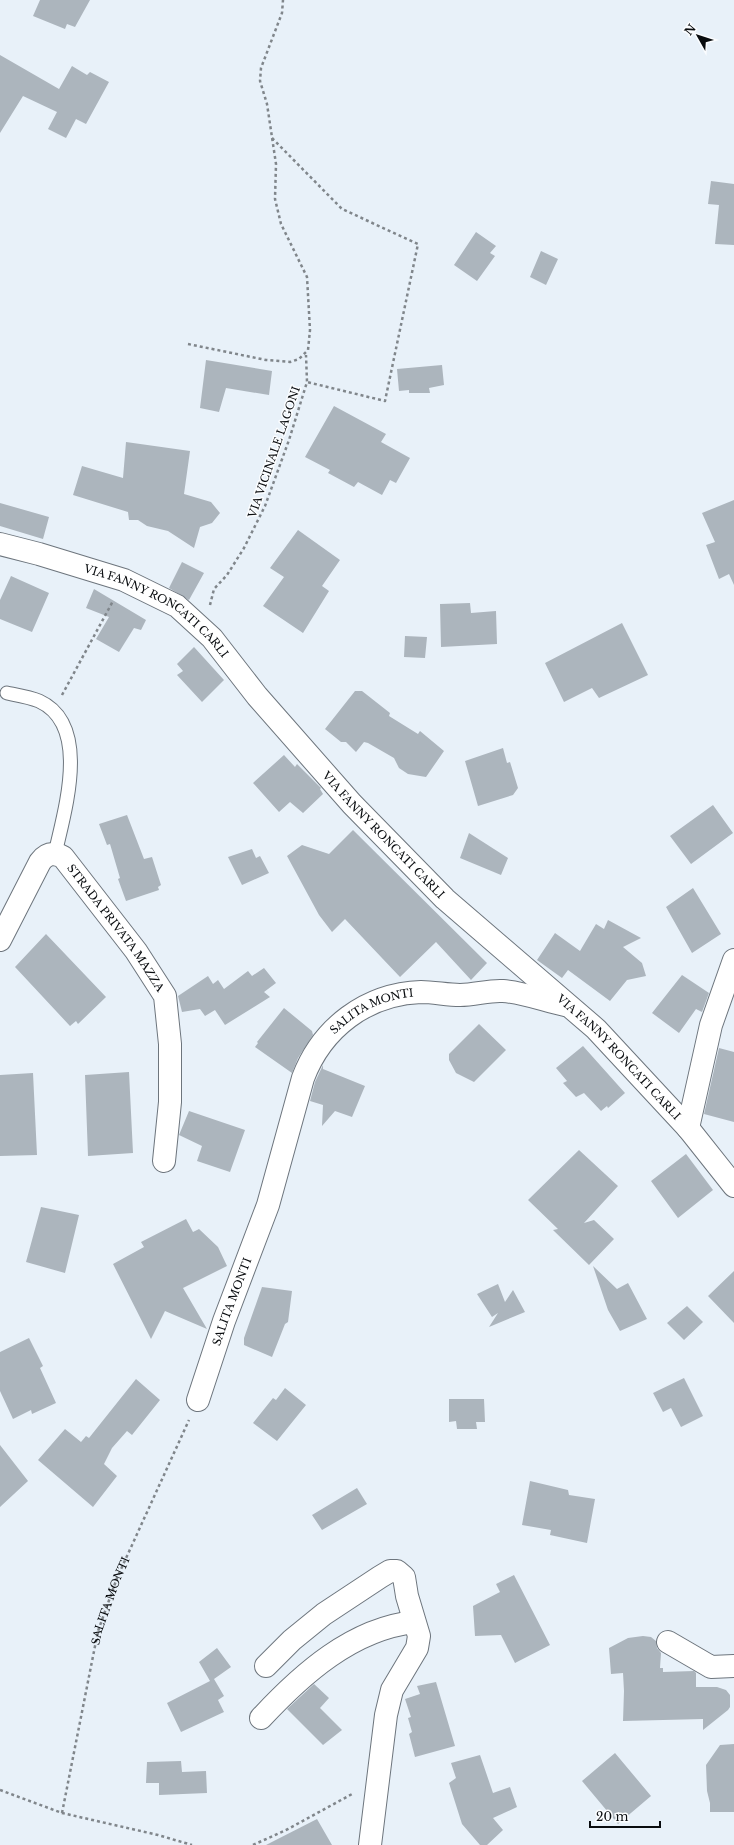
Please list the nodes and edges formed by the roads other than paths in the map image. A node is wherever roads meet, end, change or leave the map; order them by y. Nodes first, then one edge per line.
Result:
1 (0, 544) edge
2 (7, 693) dead end
3 (55, 854) junction
4 (0, 940) edge
5 (734, 960) edge
6 (570, 1006) junction
7 (688, 1128) junction
8 (164, 1161) dead end
9 (734, 1186) edge
10 (198, 1400) road end
11 (414, 1622) junction
12 (668, 1642) dead end
13 (266, 1666) dead end
14 (734, 1666) edge
15 (261, 1718) dead end
16 (370, 1845) edge

1 - 6 street, VIA FANNY RONCATI CARLI
2 - 3 lane
3 - 4 street
3 - 8 street, STRADA PRIVATA MAZZA
5 - 7 street
6 - 7 street, VIA FANNY RONCATI CARLI
6 - 10 street, SALITA MONTI
7 - 9 street, VIA FANNY RONCATI CARLI
11 - 13 street
11 - 15 street
11 - 16 street
12 - 14 street

